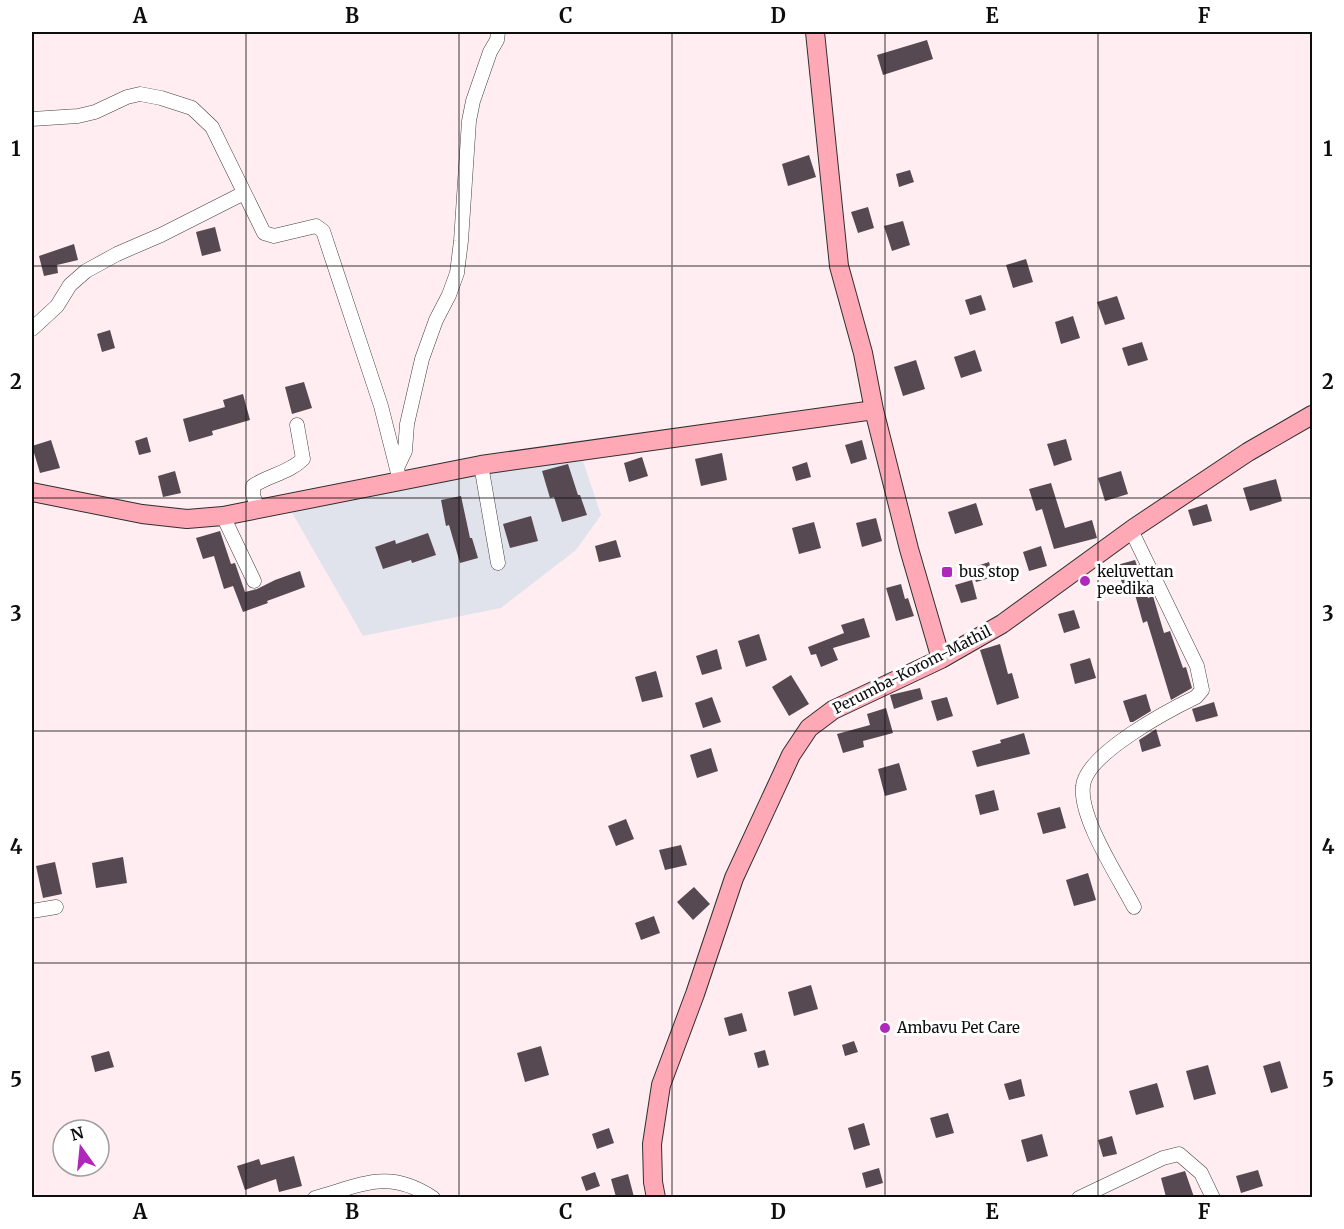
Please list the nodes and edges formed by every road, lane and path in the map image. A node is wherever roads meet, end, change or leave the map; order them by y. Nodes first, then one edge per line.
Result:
1 (498, 32) edge
2 (815, 32) edge
3 (32, 119) edge
4 (244, 193) junction
5 (32, 329) edge
6 (874, 410) junction
7 (1312, 415) edge
8 (297, 425) dead end
9 (481, 465) junction
10 (398, 475) junction
11 (32, 492) edge
12 (258, 509) junction
13 (223, 516) junction
14 (1131, 530) junction
15 (498, 562) dead end
16 (254, 581) dead end
17 (941, 659) junction
18 (1134, 907) dead end
19 (56, 908) dead end
20 (32, 911) edge
21 (315, 1197) edge
22 (433, 1197) edge
23 (656, 1197) edge
24 (1079, 1197) edge
25 (1214, 1197) edge

1 - 10 street
2 - 6 street
3 - 4 street
4 - 5 street
4 - 10 street
6 - 9 street
6 - 17 street
7 - 14 street, Perumba-Korom-Mathil
8 - 12 street
9 - 10 street
9 - 15 street
10 - 12 street
11 - 13 street
12 - 13 street
13 - 16 street
14 - 17 street, Perumba-Korom-Mathil
14 - 18 street
17 - 23 street, Perumba-Korom-Mathil
19 - 20 street
21 - 22 street
24 - 25 street

